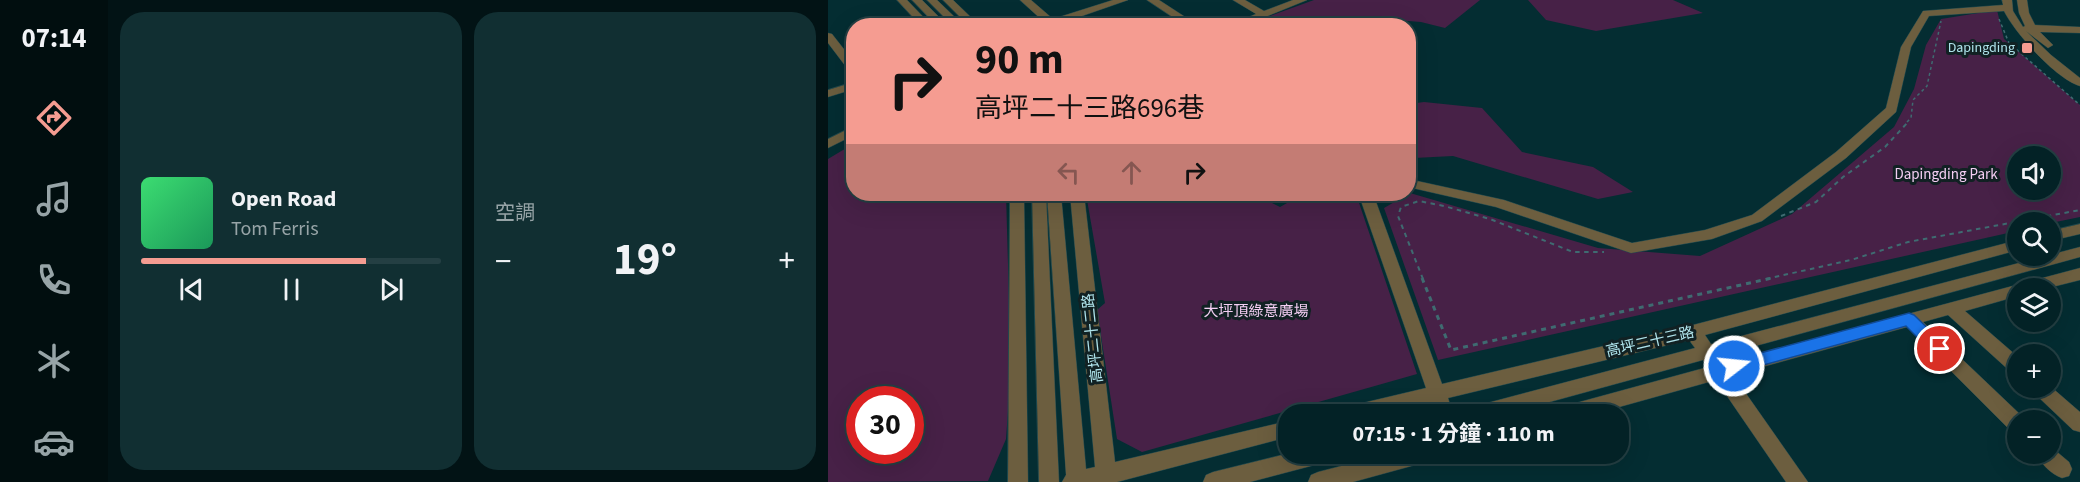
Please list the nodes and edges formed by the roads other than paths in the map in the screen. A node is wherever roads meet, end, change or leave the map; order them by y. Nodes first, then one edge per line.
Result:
1 (902, 0) edge
2 (917, 0) edge
3 (932, 0) edge
4 (948, 0) edge
5 (1025, 0) edge
6 (1123, 0) edge
7 (1152, 0) edge
8 (1238, 0) edge
9 (1302, 0) edge
10 (2022, 0) edge
11 (2003, 6) edge
12 (1263, 14) junction
13 (919, 18) edge
14 (935, 18) edge
15 (951, 18) edge
16 (967, 18) edge
17 (1042, 18) edge
18 (1070, 18) edge
19 (1181, 18) edge
20 (1253, 18) edge
21 (2019, 27) junction
22 (2033, 28) junction
23 (2080, 30) edge
24 (828, 36) edge
25 (846, 60) edge
26 (2080, 72) edge
27 (2080, 84) edge
28 (846, 88) edge
29 (828, 94) edge
30 (846, 134) edge
31 (828, 144) edge
32 (1416, 185) edge
33 (1017, 201) edge
34 (1039, 201) edge
35 (1055, 201) edge
36 (1078, 201) edge
37 (1368, 201) edge
38 (2080, 229) edge
39 (2061, 233) edge
40 (2007, 248) edge
41 (2080, 252) edge
42 (2080, 274) edge
43 (2061, 279) edge
44 (2007, 293) edge
45 (1951, 308) junction
46 (1909, 319) junction
47 (1693, 332) junction
48 (1707, 352) junction
49 (2007, 358) edge
50 (1720, 370) junction
51 (1437, 392) junction
52 (2051, 398) edge
53 (1390, 404) edge
54 (1441, 404) edge
55 (1513, 404) edge
56 (1600, 404) edge
57 (2007, 414) edge
58 (2080, 424) edge
59 (1278, 432) edge
60 (1283, 464) edge
61 (1384, 464) edge
62 (2057, 464) edge
63 (2062, 469) dead end
64 (1107, 478) edge
65 (1018, 482) edge
66 (1049, 482) edge
67 (1076, 482) edge
68 (1213, 482) edge
69 (1318, 482) edge
70 (1798, 482) edge

1 - 13 street
2 - 14 street
3 - 15 street
4 - 16 street
5 - 17 street
6 - 18 street
7 - 19 street
8 - 12 street
9 - 12 street
10 - 22 street
11 - 21 street
11 - 32 street
12 - 20 street
21 - 22 street
21 - 27 street
22 - 23 street
22 - 26 street
24 - 25 street
28 - 29 street
30 - 31 street
33 - 65 street
34 - 66 street
35 - 67 street, 高坪二十二路
36 - 64 street, 高坪二十二路
37 - 51 street
38 - 39 street
40 - 47 street, 高坪二十三路
41 - 48 street, 高坪二十三路
42 - 43 street
44 - 45 street
45 - 46 street
45 - 49 street
46 - 50 street
46 - 57 street
47 - 48 street
47 - 51 street, 高坪二十三路
48 - 50 street
48 - 55 street, 高坪二十三路
50 - 56 street
50 - 70 street
51 - 53 street, 高坪二十三路
51 - 54 street
52 - 58 street
59 - 64 street
60 - 68 street
61 - 69 street
62 - 63 street
64 - 67 street

